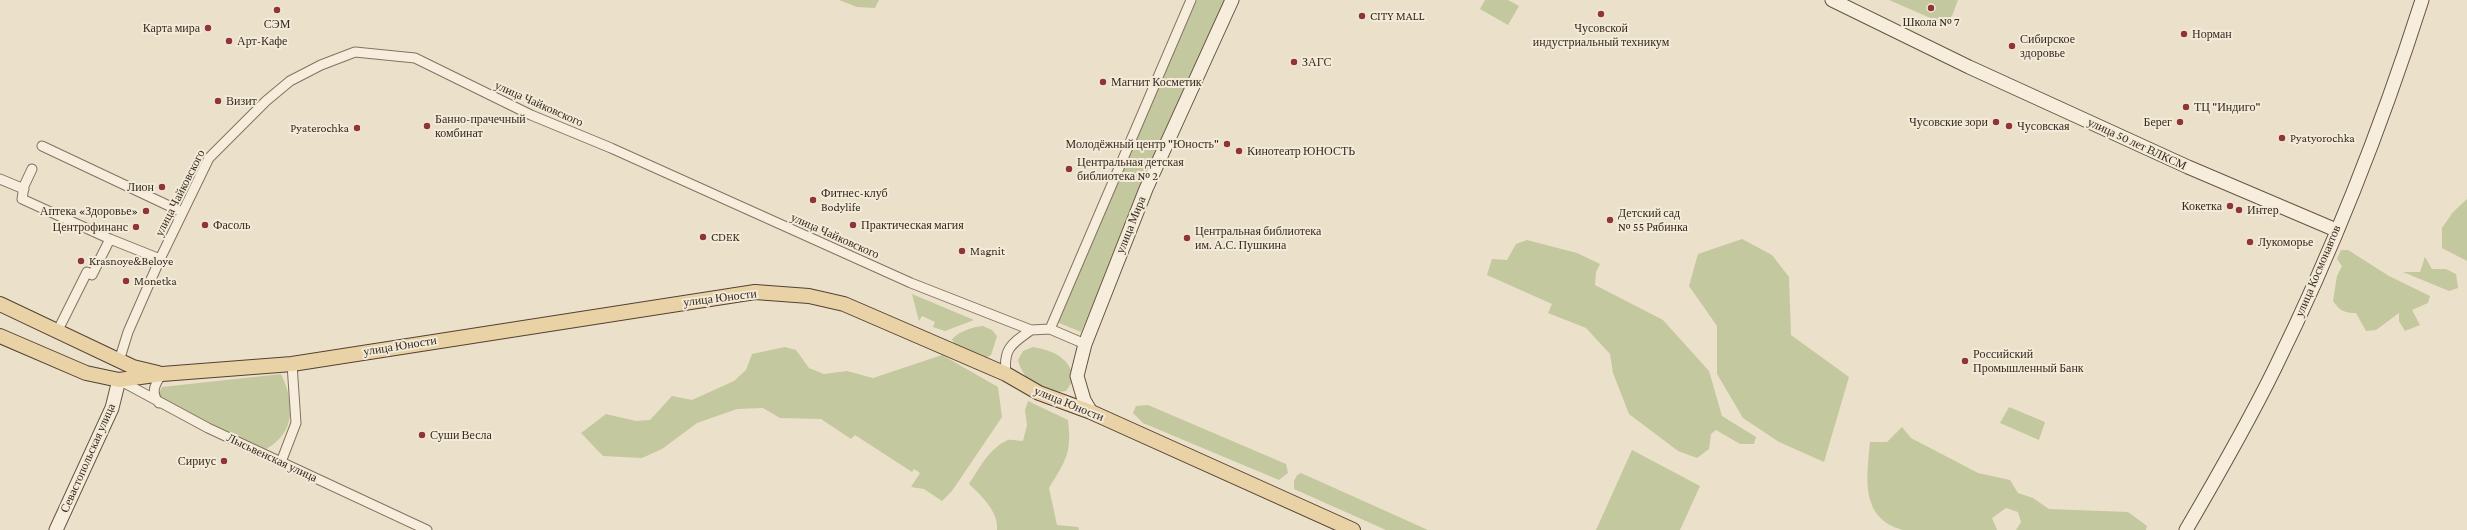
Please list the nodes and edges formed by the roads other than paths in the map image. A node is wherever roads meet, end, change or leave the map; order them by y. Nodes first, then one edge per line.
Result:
1 (1191, 0) edge
2 (1232, 0) edge
3 (1832, 0) edge
4 (2422, 0) edge
5 (42, 146) dead end
6 (32, 169) dead end
7 (0, 179) edge
8 (24, 189) junction
9 (182, 212) junction
10 (2336, 230) junction
11 (110, 239) junction
12 (160, 259) junction
13 (0, 304) edge
14 (1050, 329) junction
15 (1031, 330) junction
16 (57, 332) junction
17 (0, 336) edge
18 (1084, 344) junction
19 (119, 361) junction
20 (292, 364) junction
21 (162, 374) junction
22 (1006, 374) junction
23 (119, 380) junction
24 (160, 404) junction
25 (1091, 412) junction
26 (281, 462) junction
27 (56, 530) edge
28 (427, 530) edge
29 (1353, 530) edge
30 (2186, 530) edge

1 - 14 street
2 - 18 street, улица Мира
3 - 10 street, улица 50 лет ВЛКСМ
4 - 10 street, улица Космонавтов
5 - 9 street
6 - 8 street
7 - 8 street
8 - 11 street
9 - 12 street, улица Чайковского
9 - 15 street, улица Чайковского
10 - 30 street, улица Космонавтов
11 - 12 street
11 - 16 street
12 - 19 street, улица Чайковского
13 - 16 main road
14 - 15 street, улица Чайковского
14 - 18 street, улица Чайковского
15 - 22 street
16 - 19 main road
17 - 23 main road, Лысьвенская улица
18 - 25 street, улица Мира
19 - 21 main road
19 - 23 main road, Севастопольская улица
20 - 21 main road, улица Юности
20 - 22 main road, улица Юности
20 - 26 street
21 - 23 main road, Лысьвенская улица
21 - 24 street
22 - 25 main road, улица Юности
23 - 24 street, Лысьвенская улица
23 - 27 street, Севастопольская улица
24 - 26 street, Лысьвенская улица
25 - 29 main road, улица Юности
26 - 28 street, Лысьвенская улица

